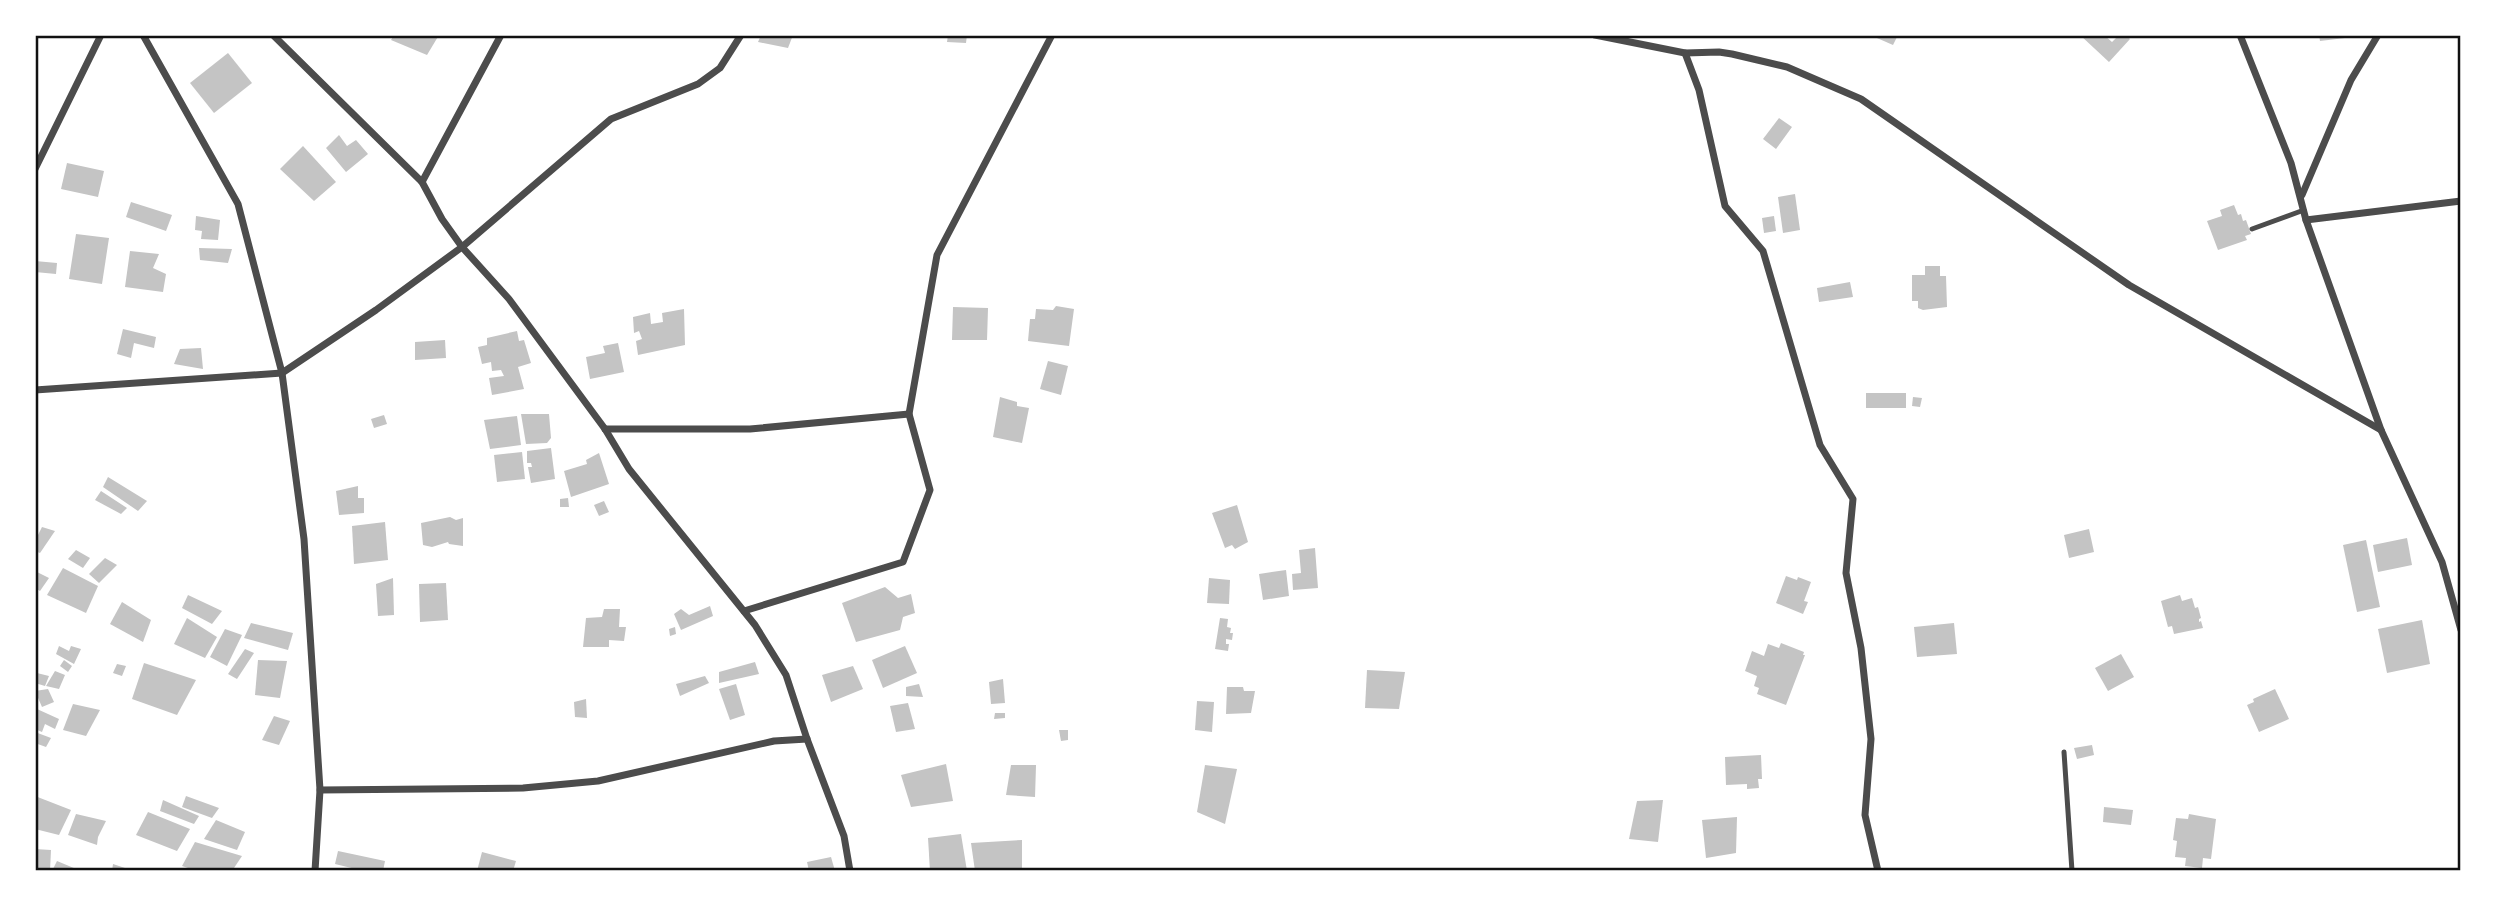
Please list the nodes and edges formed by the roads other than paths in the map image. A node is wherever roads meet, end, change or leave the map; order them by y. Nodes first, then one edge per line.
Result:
1 (101, 35) edge
2 (143, 35) edge
3 (273, 35) edge
4 (501, 35) edge
5 (741, 35) edge
6 (1052, 35) edge
7 (1595, 35) edge
8 (2240, 35) edge
9 (2378, 35) edge
10 (1685, 53) junction
11 (35, 169) edge
12 (422, 182) junction
13 (2301, 196) junction
14 (2461, 201) edge
15 (2304, 211) junction
16 (2306, 220) junction
17 (2252, 229) dead end
18 (462, 247) junction
19 (282, 373) junction
20 (35, 390) edge
21 (909, 414) junction
22 (605, 429) junction
23 (2381, 430) junction
24 (744, 611) junction
25 (2461, 630) edge
26 (807, 739) junction
27 (2064, 752) dead end
28 (320, 790) junction
29 (315, 871) edge
30 (850, 871) edge
31 (1878, 871) edge
32 (2072, 871) edge

1 - 11 street
2 - 19 street
3 - 12 street
4 - 12 street
5 - 18 street
6 - 21 street
7 - 10 street
8 - 13 street
9 - 13 street
10 - 23 street
10 - 31 street
12 - 18 street
13 - 15 street
14 - 16 street
15 - 16 street
15 - 17 lane
16 - 23 street
18 - 19 street
18 - 22 street
19 - 20 street
19 - 28 street
21 - 22 street
21 - 24 street
22 - 24 street
23 - 25 street
24 - 26 street
26 - 28 street
26 - 30 street
27 - 32 lane
28 - 29 street

